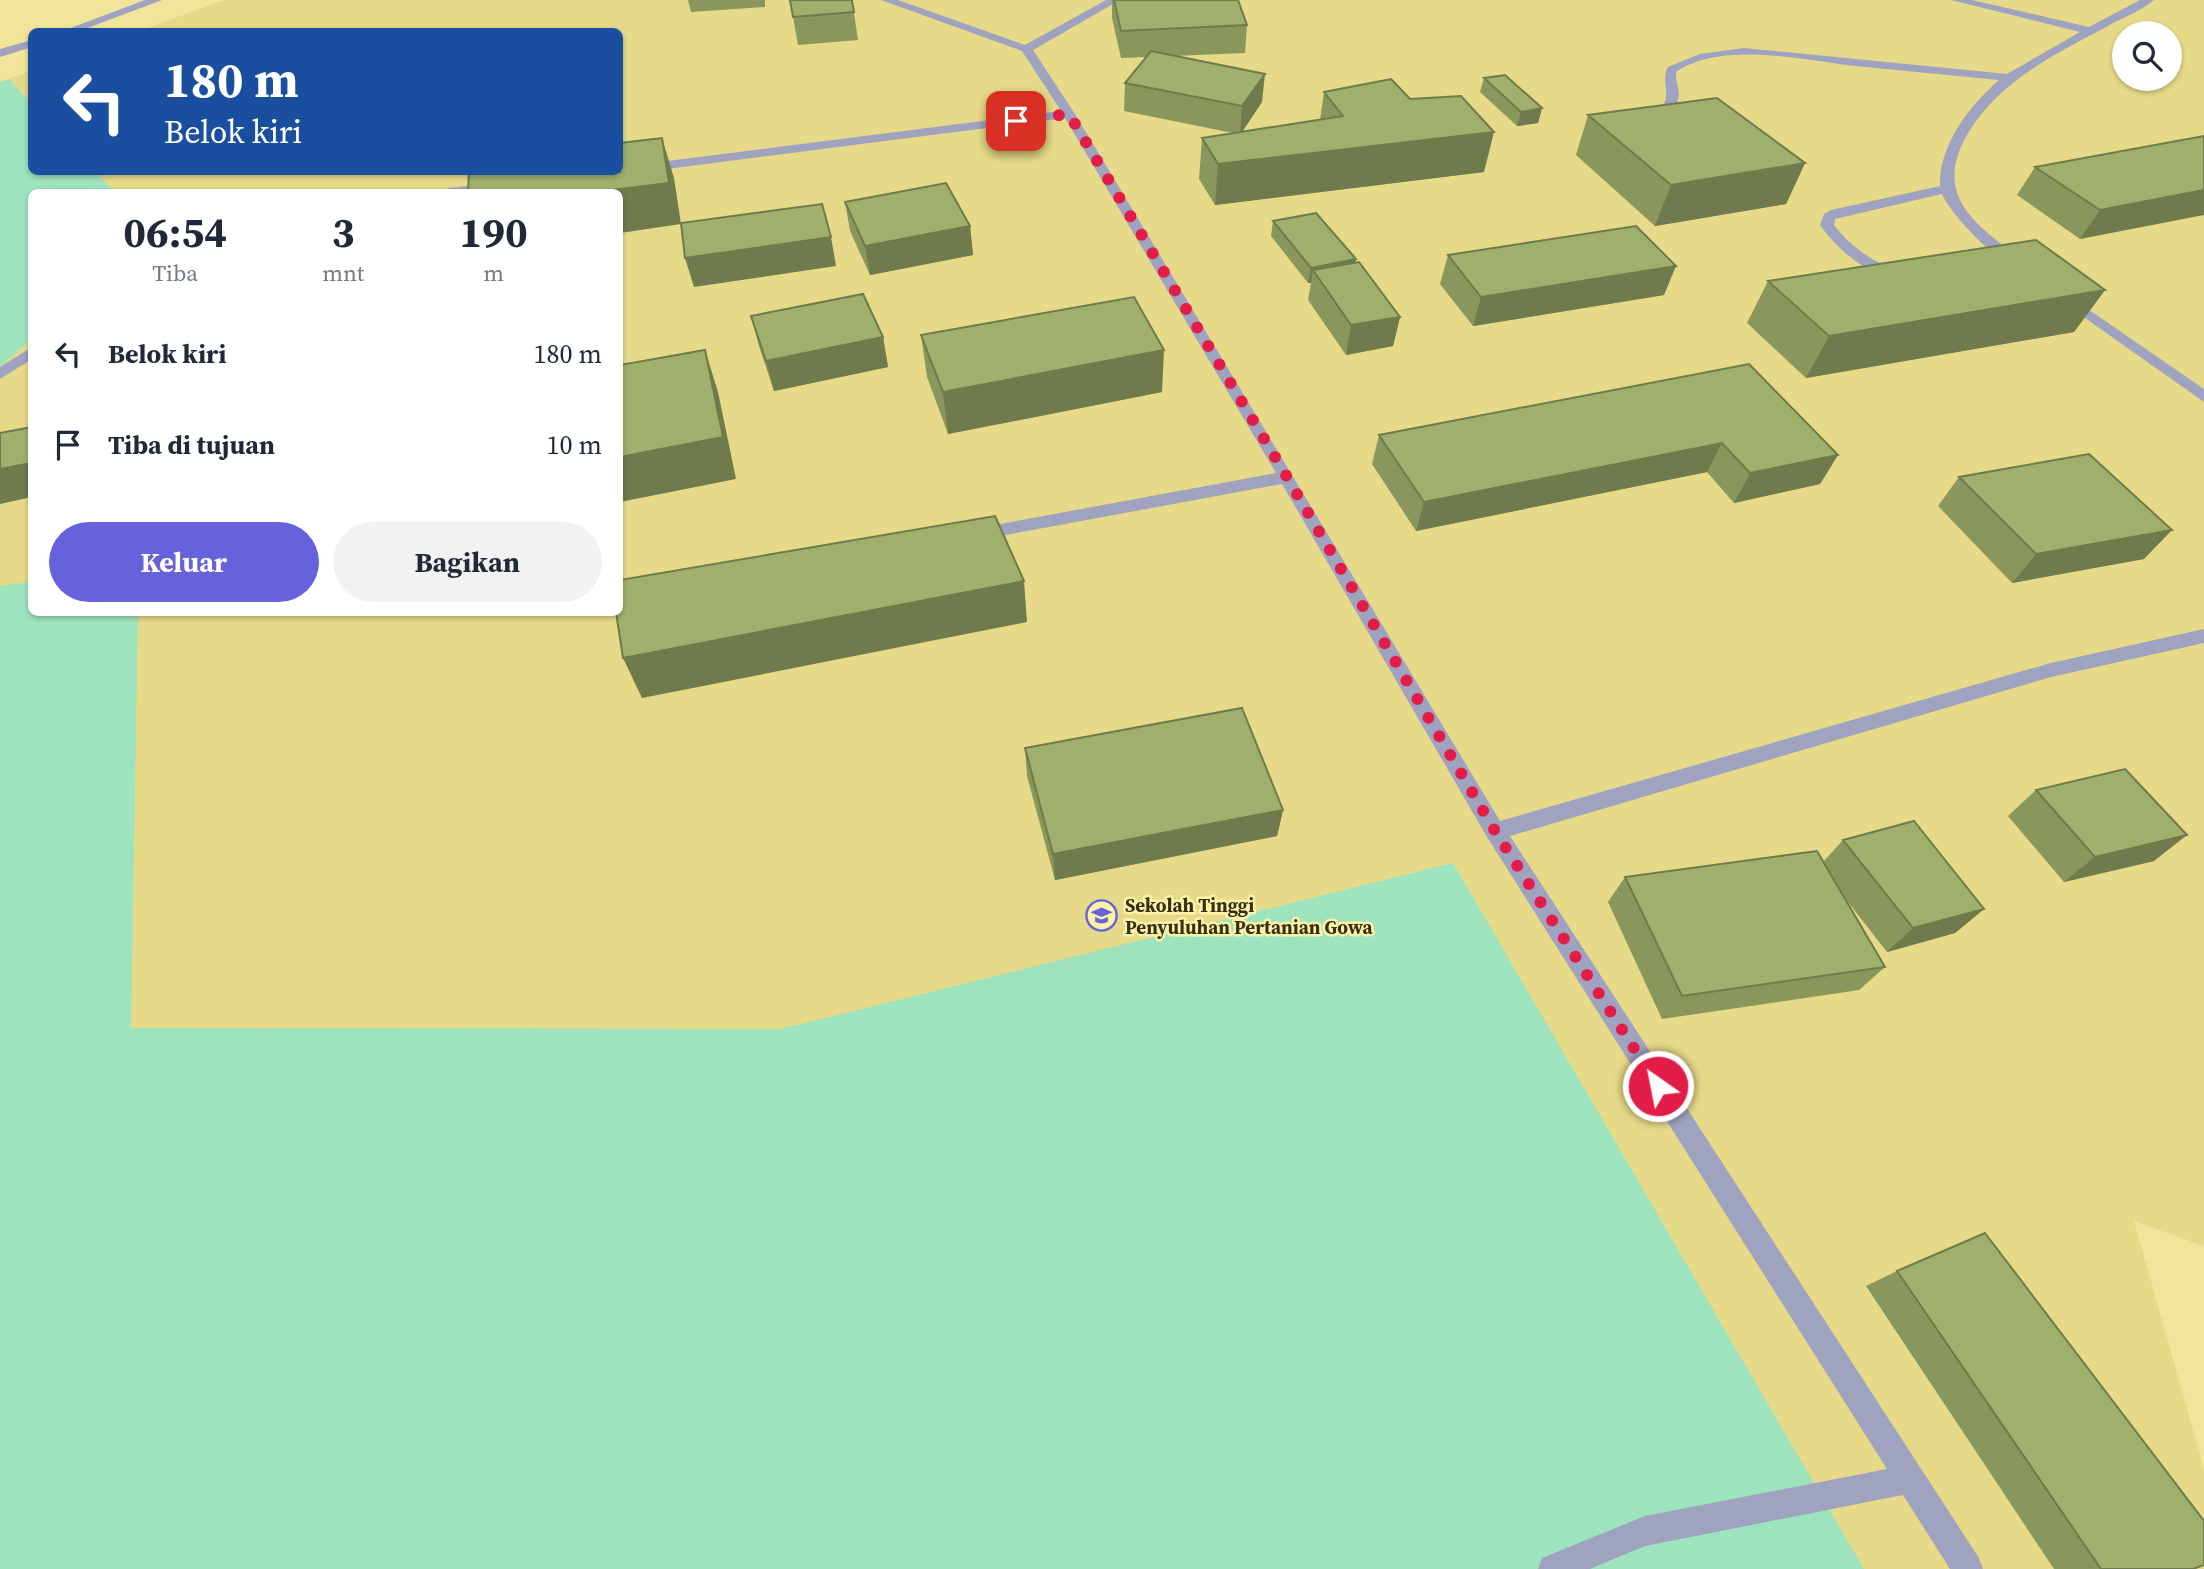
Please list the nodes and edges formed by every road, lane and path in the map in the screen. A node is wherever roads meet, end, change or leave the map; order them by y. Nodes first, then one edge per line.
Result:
1 (156, 0) edge
2 (887, 0) edge
3 (1114, 0) edge
4 (1957, 0) edge
5 (2148, 0) edge
6 (76, 28) edge
7 (2091, 31) junction
8 (28, 42) edge
9 (28, 43) edge
10 (0, 46) edge
11 (1026, 49) junction
12 (0, 53) edge
13 (2010, 78) junction
14 (1069, 114) junction
15 (1636, 125) edge
16 (623, 171) edge
17 (505, 186) edge
18 (477, 189) edge
19 (1947, 189) junction
20 (2011, 258) junction
21 (1983, 263) edge
22 (2034, 274) edge
23 (1915, 275) edge
24 (2056, 290) edge
25 (28, 355) edge
26 (0, 374) edge
27 (2204, 397) edge
28 (1287, 477) junction
29 (958, 538) edge
30 (2204, 636) edge
31 (1495, 831) junction
32 (1910, 1479) junction
33 (1553, 1569) edge
34 (1968, 1569) edge

1 - 6 street
2 - 11 street
3 - 11 street
4 - 7 street
5 - 7 street
7 - 13 street
8 - 10 street
9 - 12 street
11 - 14 street
13 - 15 street
13 - 19 street
14 - 16 street
14 - 28 street
17 - 18 street
19 - 20 street
19 - 23 street
20 - 21 street
20 - 22 street
24 - 27 street
25 - 26 street
28 - 29 street
28 - 31 street
30 - 31 street
31 - 32 street
32 - 33 street
32 - 34 street

